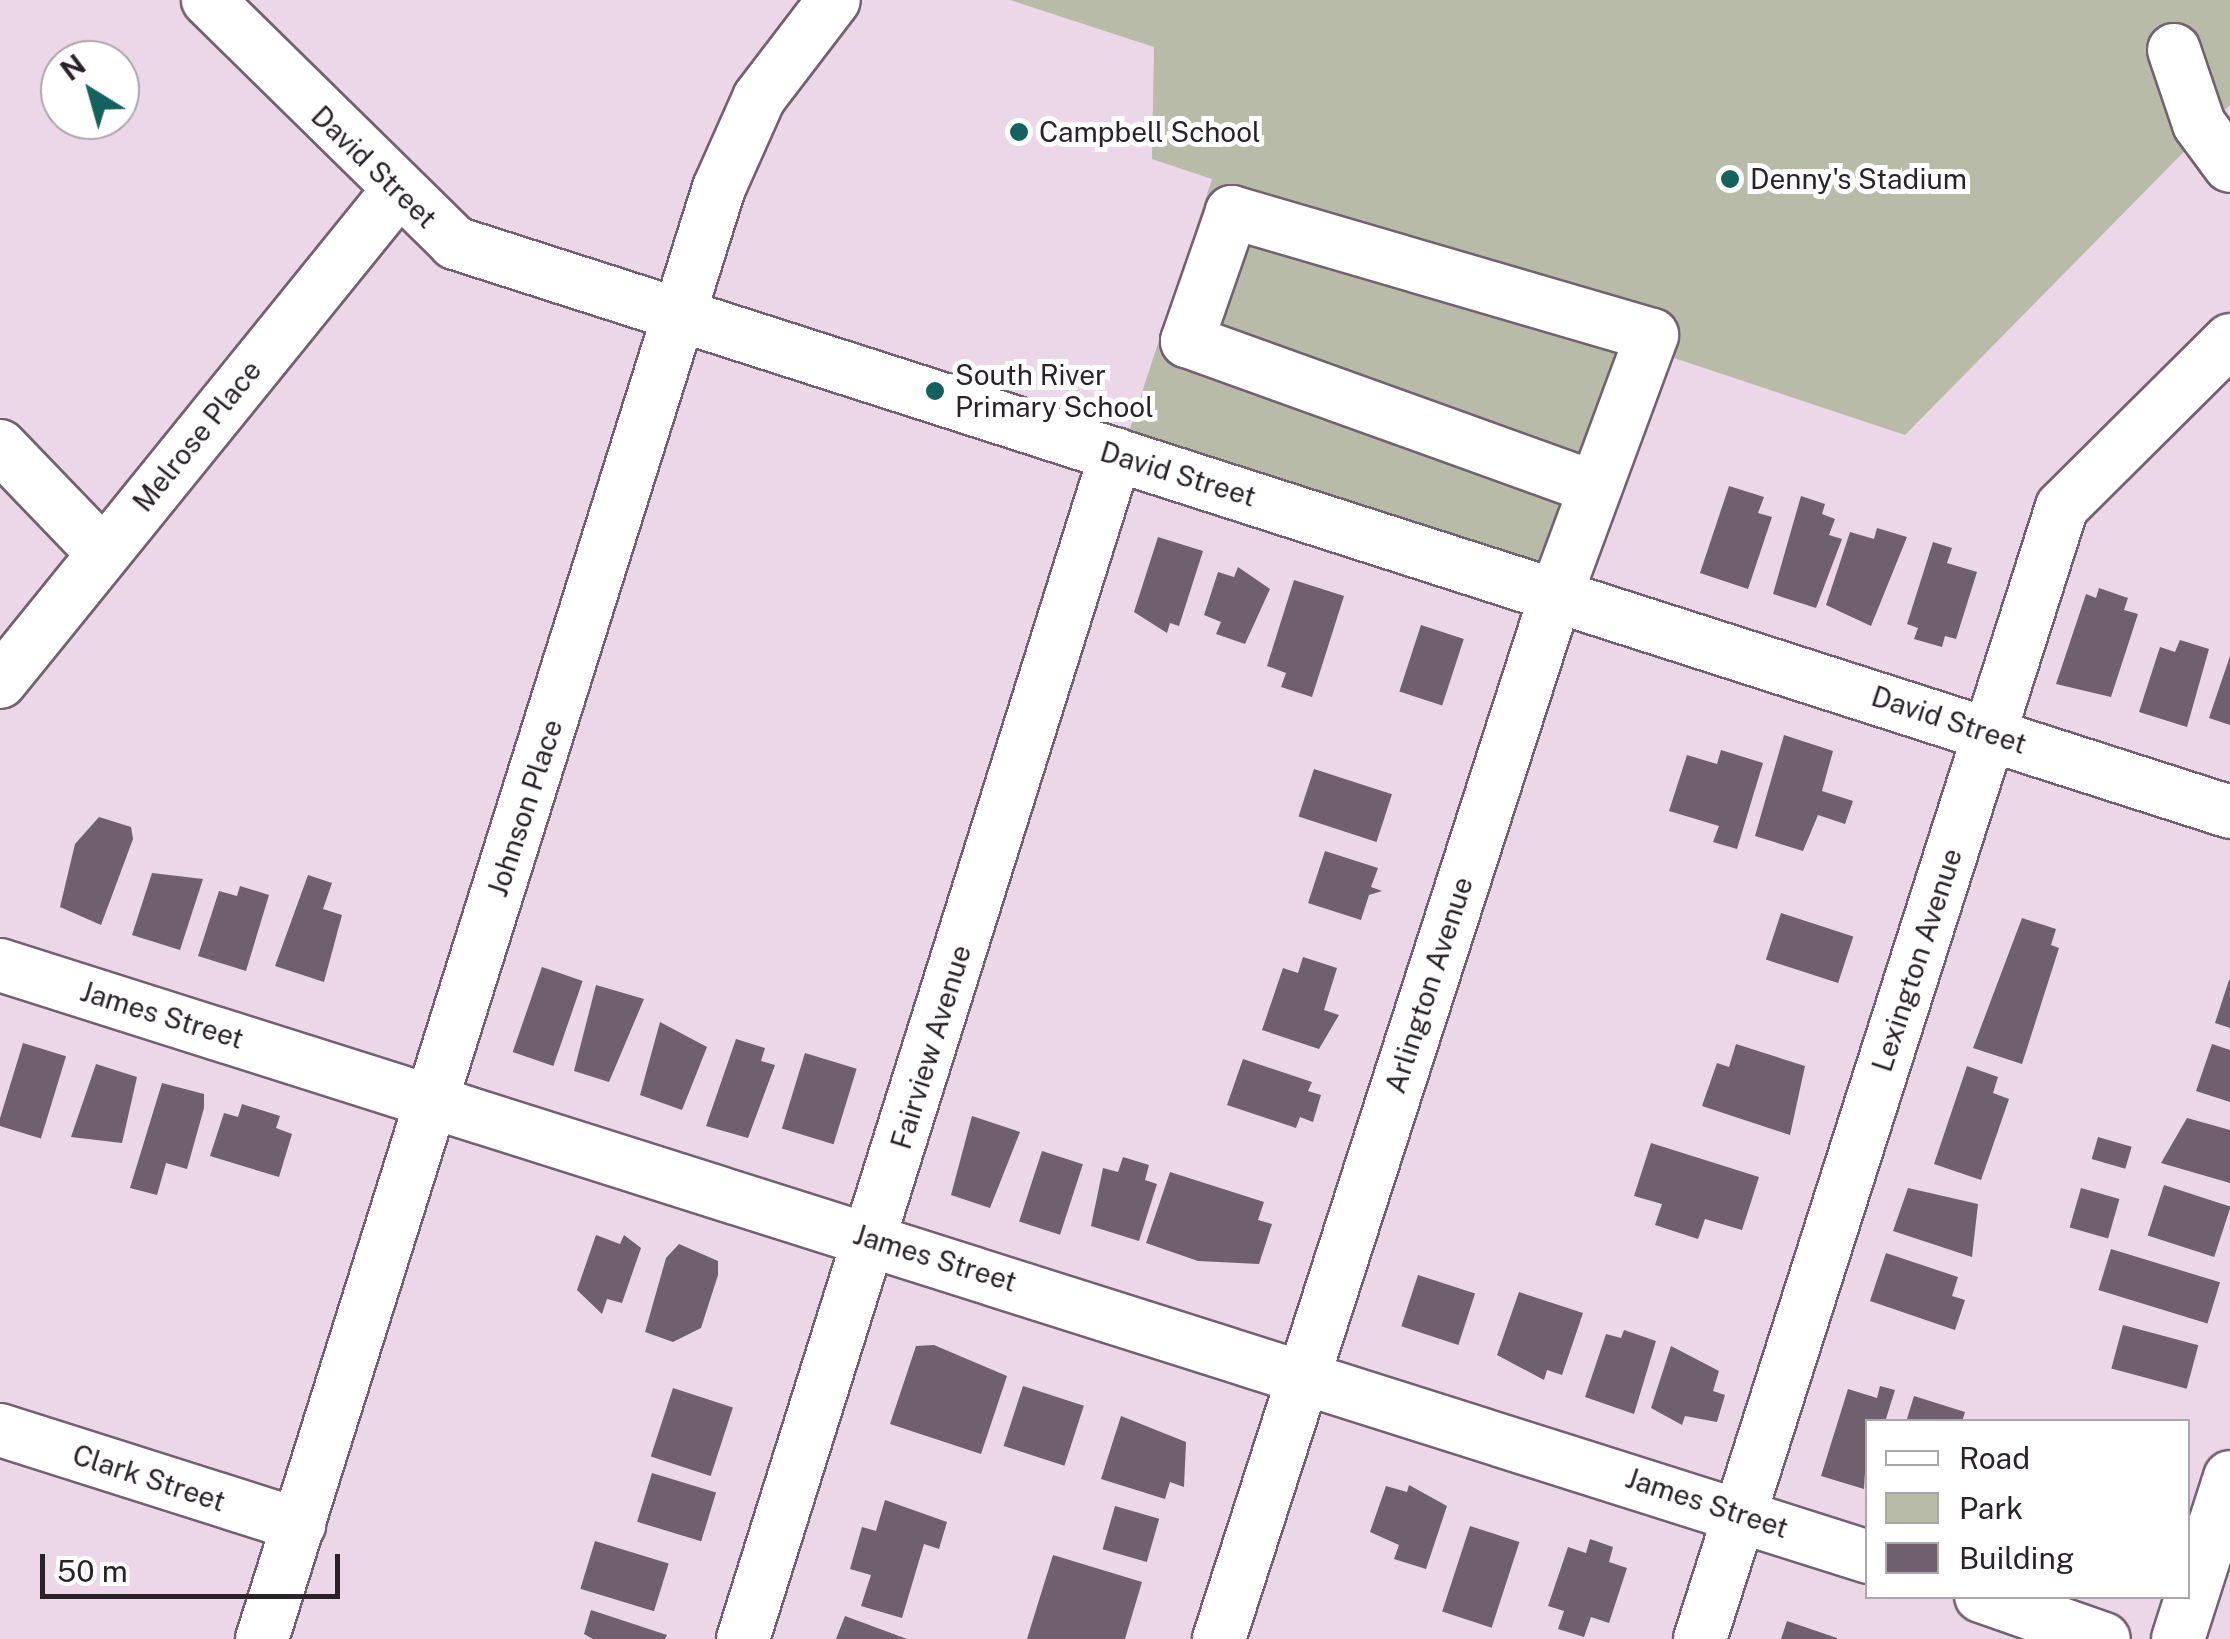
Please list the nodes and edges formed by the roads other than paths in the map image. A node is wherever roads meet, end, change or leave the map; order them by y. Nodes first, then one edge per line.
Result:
1 (208, 0) edge
2 (834, 0) edge
3 (2174, 50) dead end
4 (2230, 166) edge
5 (396, 193) junction
6 (680, 317) junction
7 (2230, 340) edge
8 (0, 446) edge
9 (1116, 454) junction
10 (1595, 488) junction
11 (102, 552) junction
12 (1557, 592) junction
13 (0, 682) edge
14 (1990, 733) junction
15 (2230, 812) edge
16 (0, 965) edge
17 (434, 1099) junction
18 (871, 1238) junction
19 (1303, 1373) junction
20 (0, 1430) edge
21 (2230, 1477) edge
22 (1740, 1514) junction
23 (299, 1525) junction
24 (1865, 1557) edge
25 (1990, 1599) edge
26 (262, 1639) edge
27 (743, 1639) edge
28 (1219, 1639) edge
29 (1700, 1639) edge
30 (2104, 1639) edge
31 (2178, 1639) edge

1 - 5 street, David Street
2 - 6 street, Johnson Place
3 - 4 street
5 - 6 street, David Street
5 - 11 street, Melrose Place
6 - 9 street, David Street
6 - 17 street, Johnson Place
7 - 14 street, Lexington Avenue
8 - 11 street
9 - 12 street, David Street
9 - 18 street, Fairview Avenue
10 - 10 street, Arlington Avenue
10 - 12 street, Arlington Avenue
11 - 13 street, Melrose Place
12 - 14 street, David Street
12 - 19 street, Arlington Avenue
14 - 15 street, David Street
14 - 22 street, Lexington Avenue
16 - 17 street, James Street
17 - 18 street, James Street
17 - 23 street, Johnson Place
18 - 19 street, James Street
18 - 27 street, Fairview Avenue
19 - 22 street, James Street
19 - 28 street, Arlington Avenue
20 - 23 street, Clark Street
21 - 31 street
22 - 24 street, James Street
22 - 29 street, Lexington Avenue
23 - 26 street, Johnson Place
25 - 30 street

